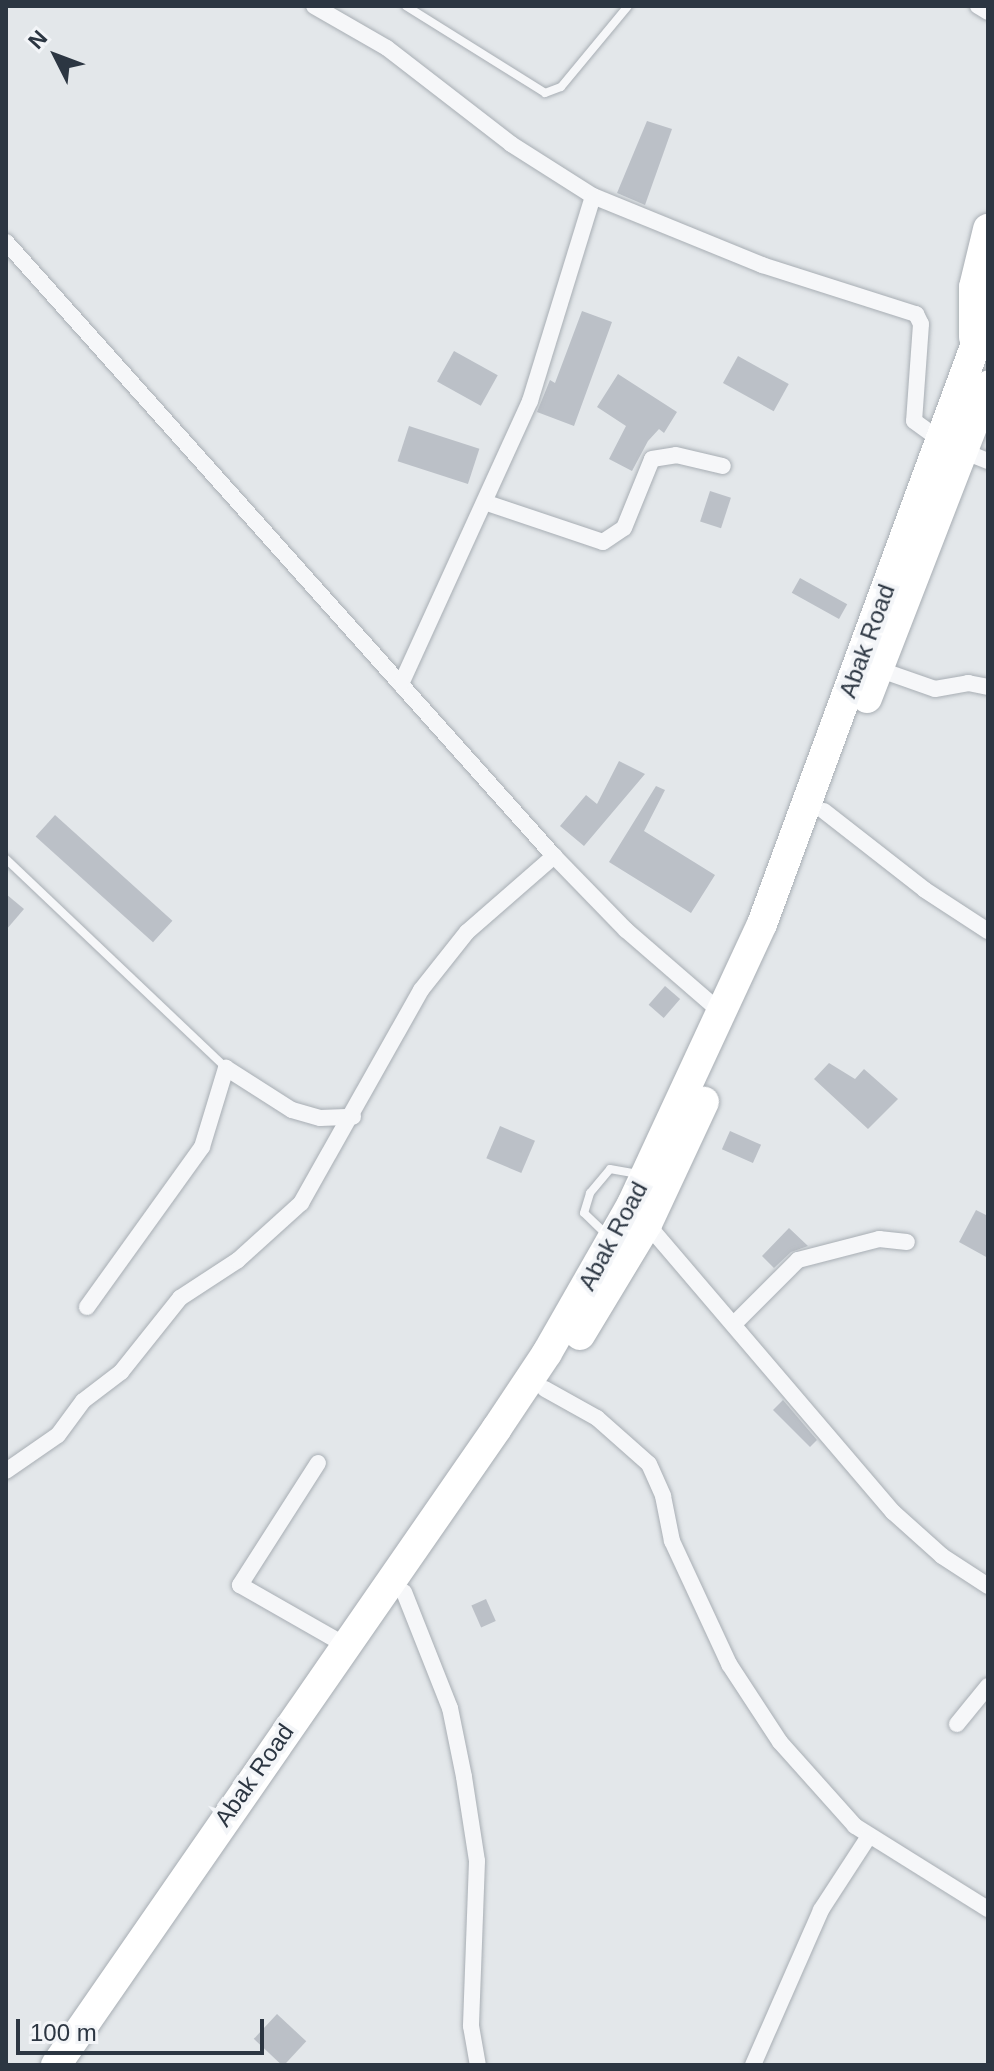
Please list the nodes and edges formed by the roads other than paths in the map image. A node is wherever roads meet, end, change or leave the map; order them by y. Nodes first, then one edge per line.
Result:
1 (314, 6) edge
2 (406, 6) edge
3 (628, 6) edge
4 (978, 6) edge
5 (988, 12) edge
6 (593, 196) junction
7 (988, 229) edge
8 (6, 242) edge
9 (988, 311) edge
10 (975, 346) junction
11 (988, 386) edge
12 (964, 451) edge
13 (723, 466) dead end
14 (487, 503) junction
15 (878, 669) junction
16 (401, 684) junction
17 (988, 687) edge
18 (824, 811) junction
19 (554, 856) junction
20 (6, 859) edge
21 (988, 931) edge
22 (723, 1014) junction
23 (226, 1068) junction
24 (353, 1117) junction
25 (646, 1177) junction
26 (647, 1224) junction
27 (613, 1240) junction
28 (907, 1242) dead end
29 (87, 1307) dead end
30 (735, 1323) junction
31 (545, 1389) junction
32 (318, 1463) dead end
33 (6, 1471) edge
34 (988, 1586) edge
35 (404, 1592) junction
36 (352, 1650) junction
37 (988, 1686) edge
38 (957, 1724) dead end
39 (869, 1836) junction
40 (988, 1909) edge
41 (56, 2065) edge
42 (79, 2065) edge
43 (478, 2065) edge
44 (753, 2065) edge

1 - 6 street
2 - 3 lane
4 - 5 street
6 - 12 street
6 - 14 street
7 - 10 highway
8 - 16 street
9 - 10 highway, Abak Road
10 - 12 highway, Abak Road
11 - 12 highway, Abak Road
12 - 15 highway, Abak Road
12 - 22 highway, Abak Road
13 - 14 street
14 - 16 street
15 - 17 street
15 - 18 highway, Abak Road
16 - 19 street
18 - 21 street
18 - 26 highway, Abak Road
19 - 22 street
19 - 24 street
20 - 23 lane
22 - 25 highway, Abak Road
23 - 24 street
23 - 29 street
24 - 33 street
25 - 27 highway, Abak Road
25 - 27 lane
26 - 30 street
26 - 31 highway, Abak Road
27 - 36 highway, Abak Road
28 - 30 street
30 - 34 street
31 - 35 highway, Abak Road
31 - 39 street
32 - 36 street
35 - 36 highway, Abak Road
35 - 43 street
36 - 41 highway, Abak Road
36 - 42 highway, Abak Road
37 - 38 street
39 - 40 street
39 - 44 street

